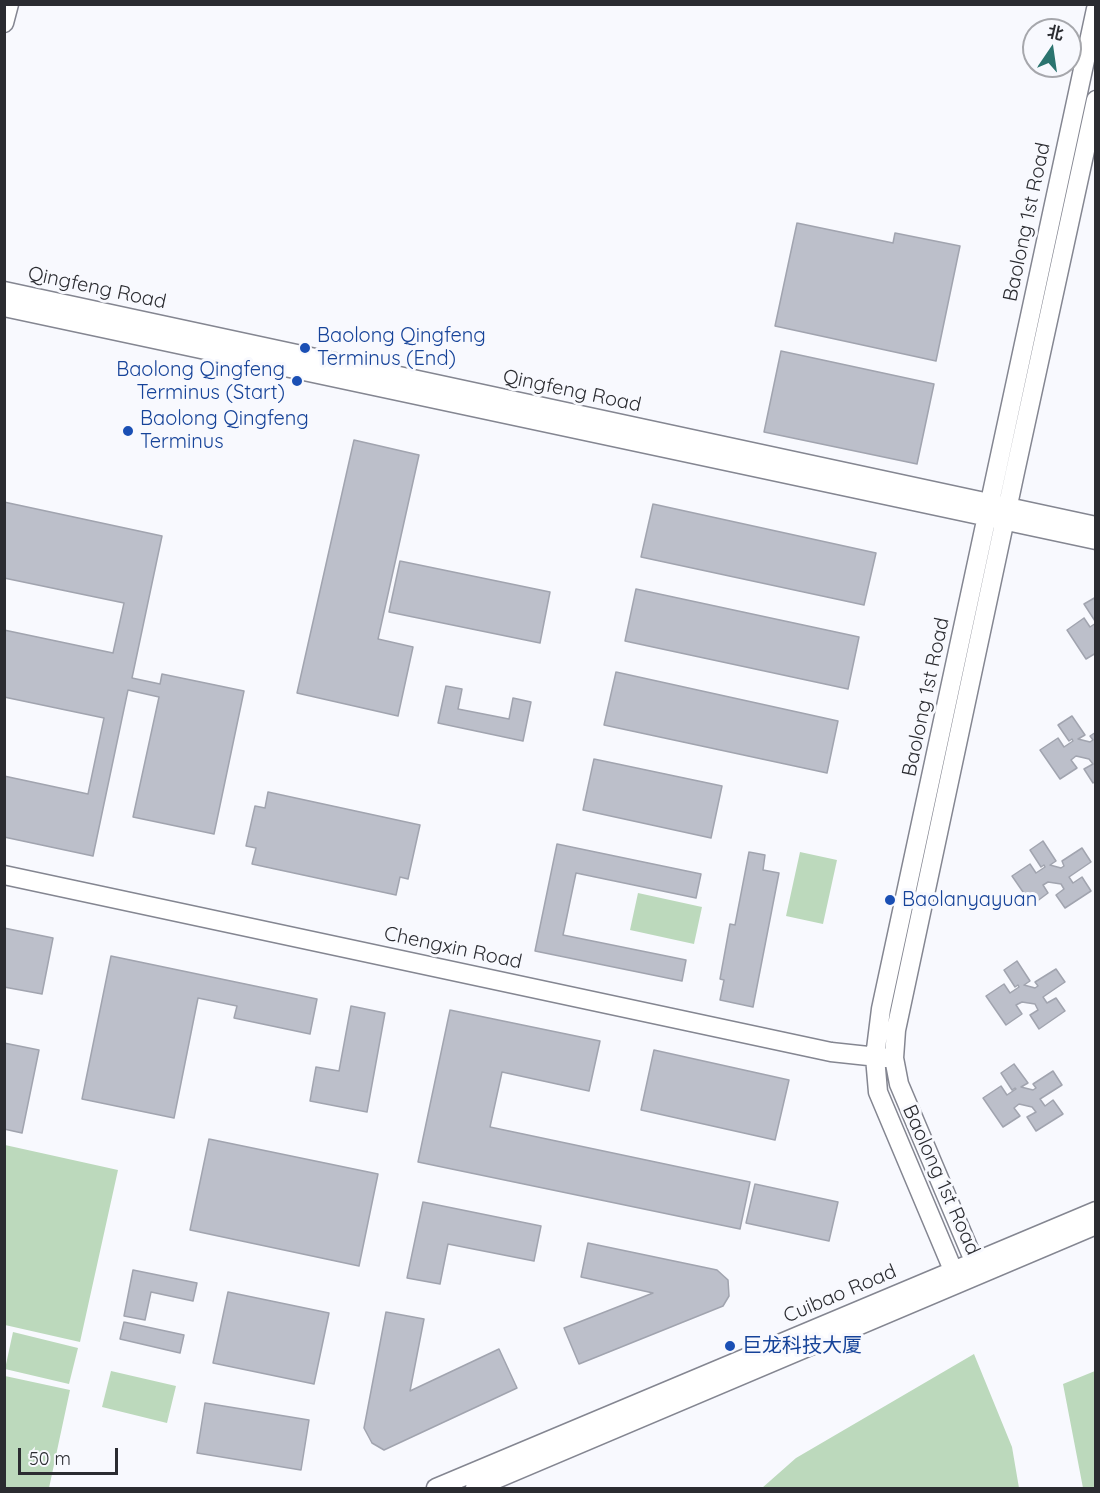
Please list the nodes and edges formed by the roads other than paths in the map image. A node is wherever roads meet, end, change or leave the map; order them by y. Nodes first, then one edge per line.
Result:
1 (9, 4) edge
2 (1095, 9) edge
3 (4, 23) edge
4 (1095, 100) edge
5 (4, 291) edge
6 (4, 307) edge
7 (997, 512) junction
8 (1095, 526) edge
9 (1095, 540) edge
10 (4, 875) edge
11 (875, 1057) junction
12 (894, 1058) junction
13 (1095, 1211) edge
14 (1095, 1225) edge
15 (965, 1270) junction
16 (436, 1488) edge
17 (475, 1488) edge

1 - 3 street
2 - 7 street, Baolong 1st Road
4 - 7 street, Baolong 1st Road
5 - 7 street, Qingfeng Road
6 - 7 street, Qingfeng Road
7 - 8 street, Qingfeng Road
7 - 9 street, Qingfeng Road
7 - 11 street, Baolong 1st Road
7 - 12 street, Baolong 1st Road
10 - 11 street, Chengxin Road
11 - 12 street, Chengxin Road
11 - 15 street, Baolong 1st Road
12 - 15 street, Baolong 1st Road
13 - 15 street, Cuibao Road
14 - 15 street, Cuibao Road
15 - 16 street, Cuibao Road
15 - 17 street, Cuibao Road

